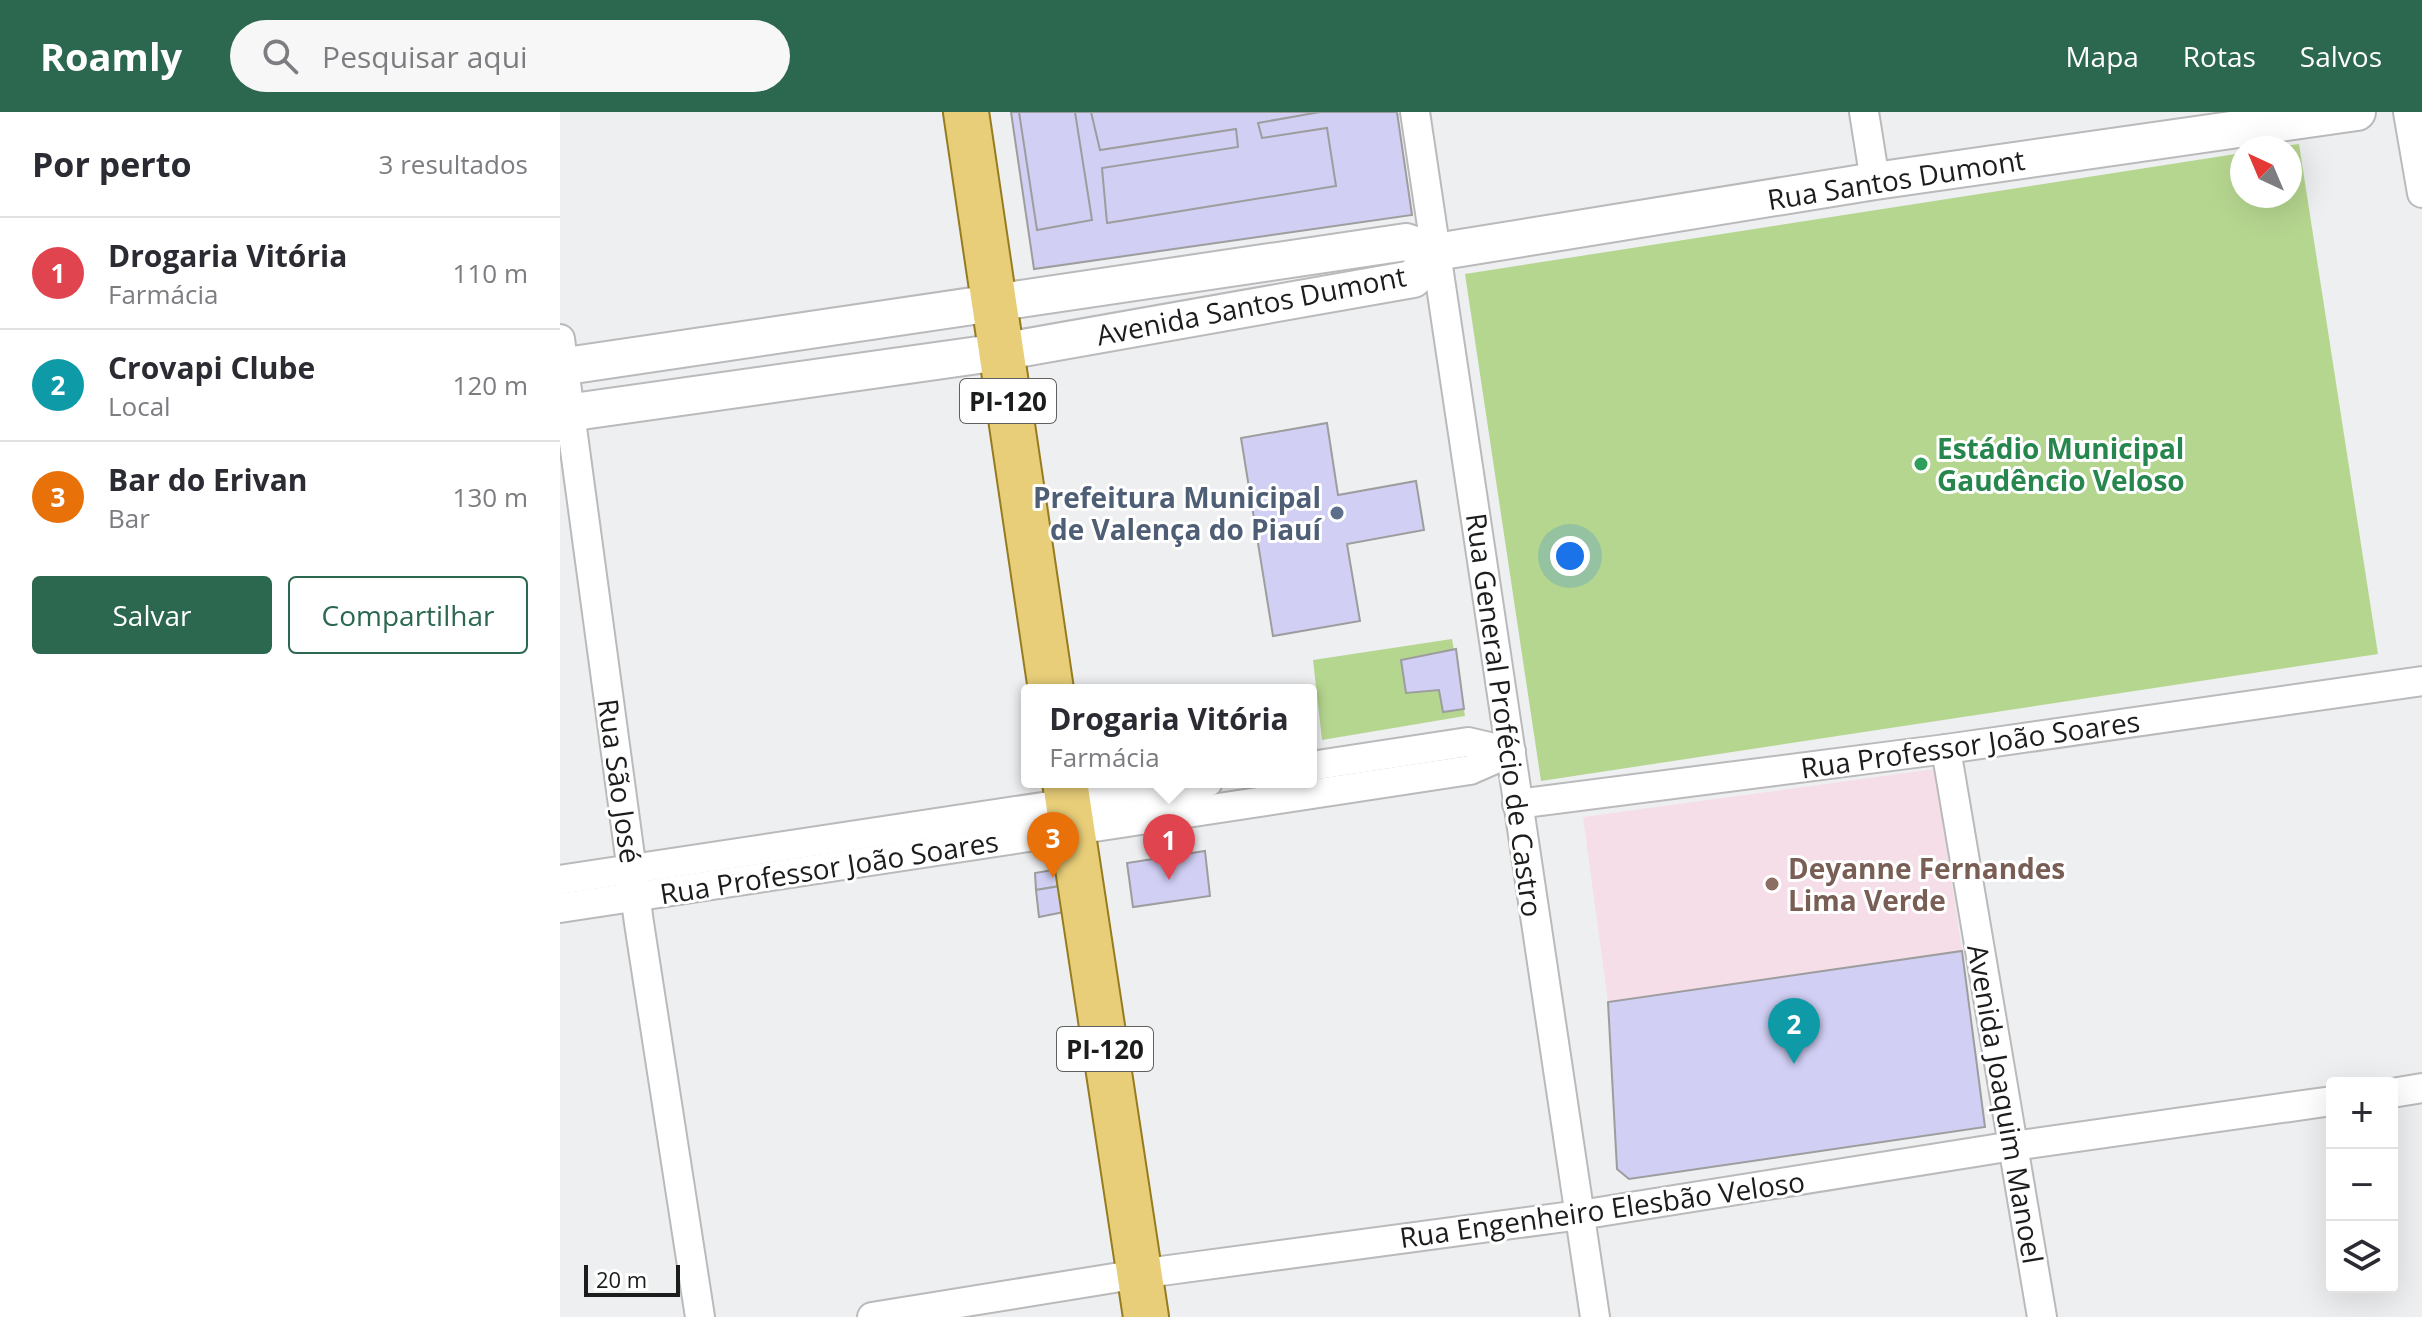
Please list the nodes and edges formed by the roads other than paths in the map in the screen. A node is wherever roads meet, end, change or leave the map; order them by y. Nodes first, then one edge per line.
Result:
1 (966, 112) edge
2 (1415, 112) edge
3 (1864, 112) edge
4 (2357, 112) edge
5 (2408, 112) edge
6 (1875, 181) junction
7 (2422, 193) edge
8 (1436, 252) junction
9 (992, 301) junction
10 (1000, 352) junction
11 (562, 357) edge
12 (565, 414) edge
13 (2422, 681) edge
14 (1050, 684) edge
15 (1946, 749) junction
16 (1511, 752) junction
17 (1317, 765) edge
18 (1317, 783) edge
19 (1172, 788) edge
20 (1264, 788) edge
21 (1517, 804) junction
22 (1069, 805) edge
23 (560, 880) edge
24 (634, 882) junction
25 (560, 908) edge
26 (2422, 1088) edge
27 (2398, 1092) edge
28 (2326, 1102) edge
29 (2013, 1146) junction
30 (1580, 1215) junction
31 (1139, 1274) junction
32 (700, 1317) edge
33 (872, 1317) edge
34 (1146, 1317) edge
35 (1595, 1317) edge
36 (2042, 1317) edge

1 - 9 main road, PI-120
2 - 8 street, Rua General Profécio de Castro
3 - 6 street
4 - 6 street, Rua Santos Dumont
5 - 7 street
6 - 8 street, Rua Santos Dumont
8 - 9 street, Avenida Santos Dumont
8 - 10 street, Avenida Santos Dumont
8 - 16 street, Rua General Profécio de Castro
9 - 10 main road, PI-120
9 - 11 street, Avenida Santos Dumont
10 - 12 street, Avenida Santos Dumont
10 - 14 main road, PI-120
11 - 12 street, Rua São José
12 - 24 street, Rua São José
13 - 15 street, Rua Professor João Soares
15 - 21 street, Rua Professor João Soares
15 - 29 street, Avenida Joaquim Manoel
16 - 17 street
16 - 18 street, Rua Professor João Soares
16 - 21 street, Rua General Profécio de Castro
19 - 22 street, Rua Professor João Soares
20 - 22 street, Rua Professor João Soares
21 - 30 street, Rua General Profécio de Castro
22 - 24 street, Rua Professor João Soares
22 - 31 main road, PI-120
23 - 24 street, Rua Professor João Soares
24 - 25 street, Rua Professor João Soares
24 - 32 street, Rua São José
26 - 27 street
28 - 29 street, Rua Engenheiro Elesbão Veloso
29 - 30 street, Rua Engenheiro Elesbão Veloso
29 - 36 street, Avenida Joaquim Manoel
30 - 31 street, Rua Engenheiro Elesbão Veloso
30 - 35 street, Rua General Profécio de Castro
31 - 33 street, Rua Engenheiro Elesbão Veloso
31 - 34 main road, PI-120

